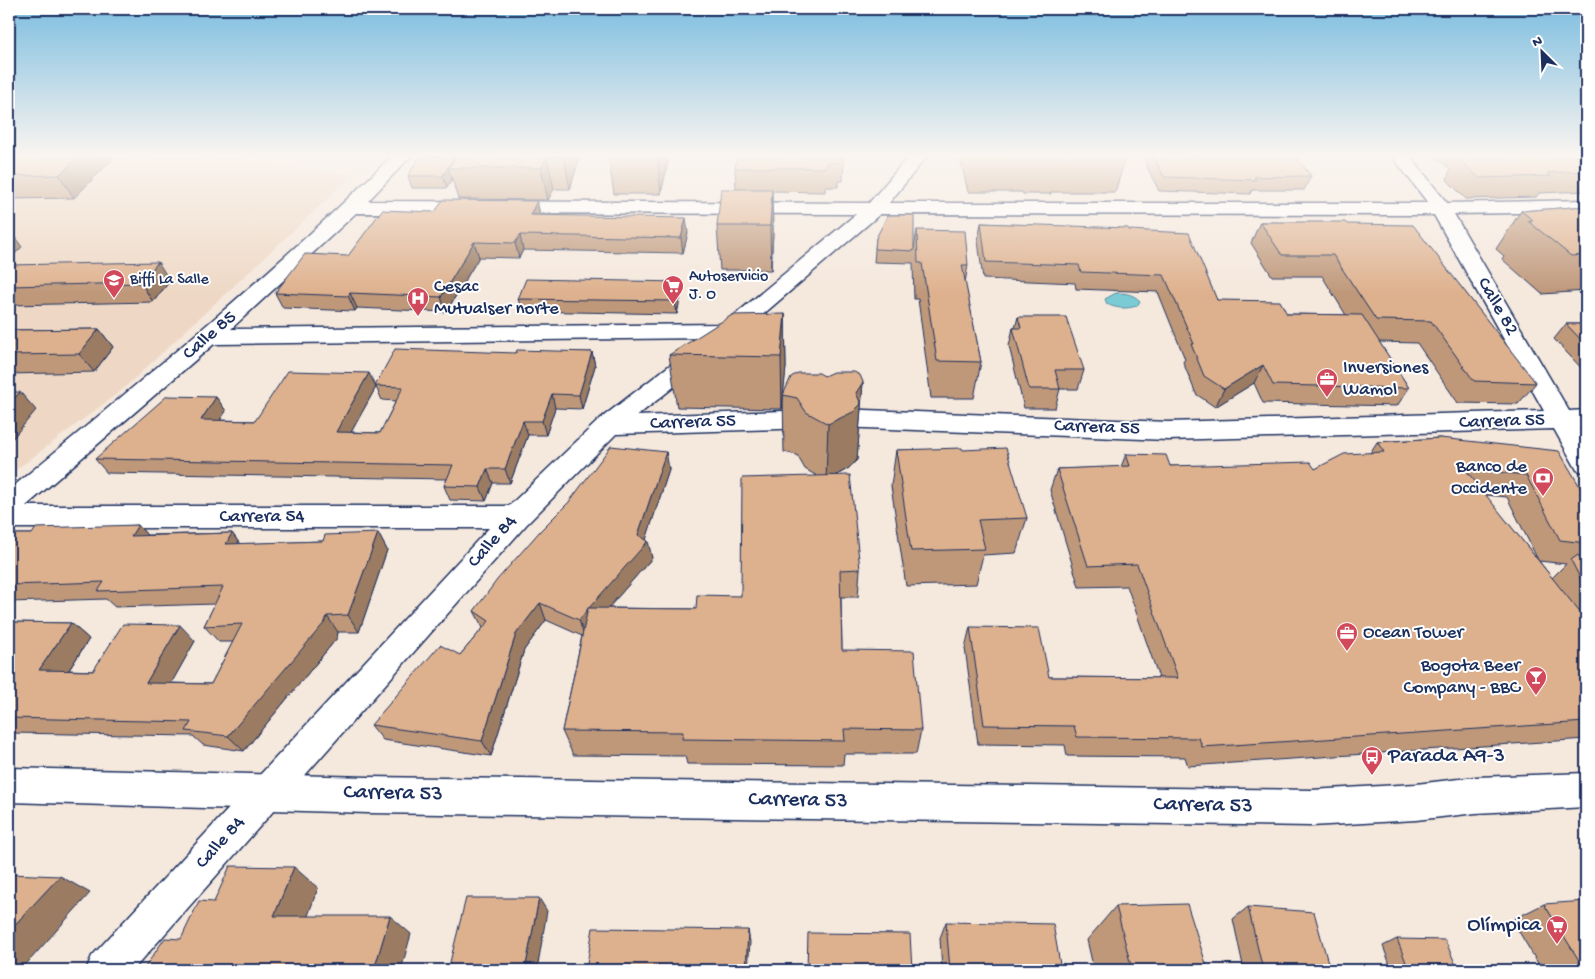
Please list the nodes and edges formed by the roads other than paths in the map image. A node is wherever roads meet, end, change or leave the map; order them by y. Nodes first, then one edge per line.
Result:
1 (358, 202) edge
2 (879, 202) edge
3 (1437, 202) edge
4 (1586, 206) edge
5 (352, 208) junction
6 (872, 210) junction
7 (1441, 210) junction
8 (730, 331) junction
9 (210, 337) junction
10 (1586, 419) edge
11 (1561, 420) junction
12 (609, 425) junction
13 (1586, 463) edge
14 (9, 505) edge
15 (9, 517) edge
16 (516, 517) junction
17 (9, 785) edge
18 (1586, 790) edge
19 (268, 792) junction
20 (106, 970) edge

1 - 5 street, Calle 85
2 - 6 street, Calle 84
3 - 7 street, Calle 82
4 - 7 street
5 - 6 street
5 - 9 street, Calle 85
6 - 7 street
6 - 8 street, Calle 84
7 - 11 street, Calle 82
8 - 9 street
8 - 12 street, Calle 84
9 - 14 street, Calle 85
10 - 11 street, Carrera 55
11 - 12 street, Carrera 55
11 - 13 street, Calle 82
12 - 16 street, Calle 84
15 - 16 street, Carrera 54
16 - 19 street, Calle 84
17 - 19 street, Carrera 53
18 - 19 street, Carrera 53
19 - 20 street, Calle 84

